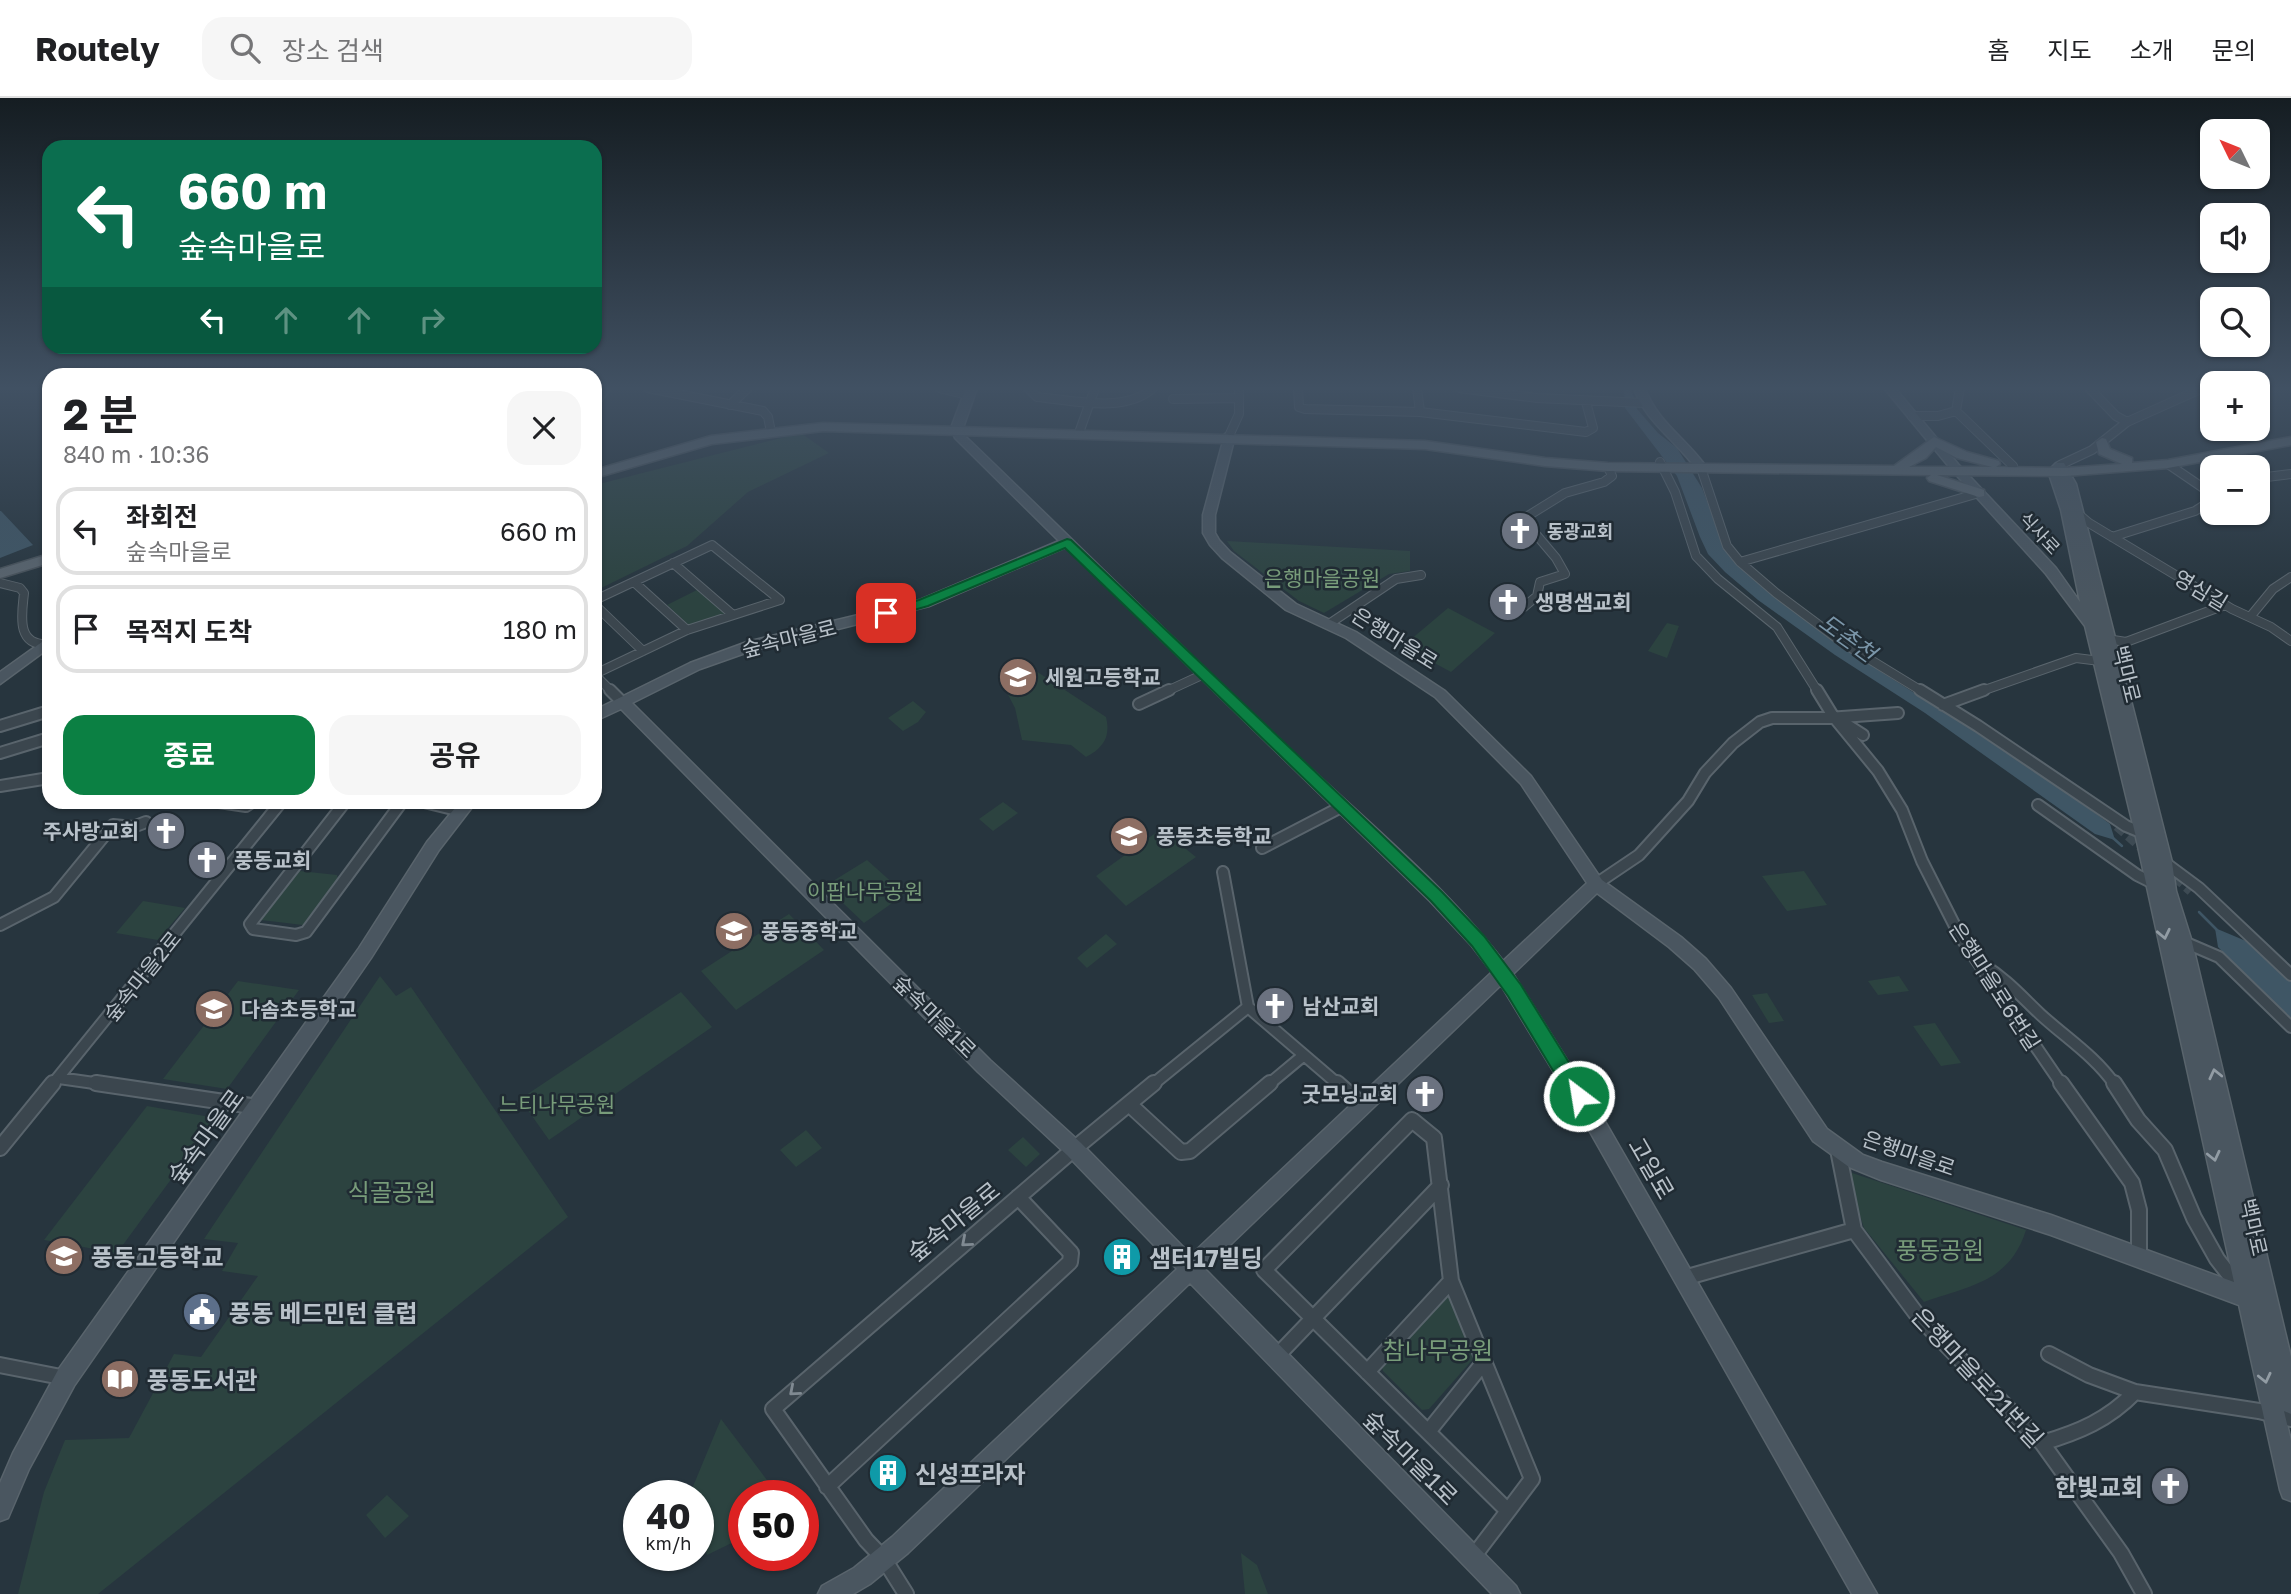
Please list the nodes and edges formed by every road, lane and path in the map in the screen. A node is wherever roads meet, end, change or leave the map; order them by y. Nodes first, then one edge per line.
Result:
1 (637, 458) edge
2 (645, 458) edge
3 (981, 458) edge
4 (1224, 458) edge
5 (1515, 458) edge
6 (1558, 458) edge
7 (1689, 458) edge
8 (1917, 458) edge
9 (1948, 458) edge
10 (1973, 458) edge
11 (1999, 458) edge
12 (2077, 458) edge
13 (2119, 458) edge
14 (2157, 458) edge
15 (2197, 458) edge
16 (2127, 461) junction
17 (2168, 464) junction
18 (1663, 465) junction
19 (1695, 465) junction
20 (2006, 466) junction
21 (1608, 467) junction
22 (1902, 468) junction
23 (1957, 468) junction
24 (2060, 469) junction
25 (602, 470) edge
26 (602, 470) edge
27 (2291, 474) edge
28 (2270, 477) edge
29 (2200, 486) edge
30 (1979, 493) junction
31 (2200, 506) edge
32 (2076, 512) junction
33 (2112, 537) junction
34 (1067, 542) junction
35 (42, 558) edge
36 (1740, 562) junction
37 (673, 563) junction
38 (0, 572) edge
39 (1421, 575) dead end
40 (2288, 581) edge
41 (634, 582) junction
42 (0, 583) edge
43 (602, 597) edge
44 (2225, 605) junction
45 (1524, 607) dead end
46 (602, 612) edge
47 (733, 615) junction
48 (2250, 617) junction
49 (1329, 624) junction
50 (687, 630) junction
51 (2100, 634) junction
52 (2291, 641) edge
53 (42, 642) edge
54 (42, 647) edge
55 (643, 651) junction
56 (2100, 661) junction
57 (602, 672) edge
58 (1205, 674) junction
59 (0, 679) edge
60 (602, 682) edge
61 (622, 702) junction
62 (1139, 704) dead end
63 (1943, 705) junction
64 (602, 712) edge
65 (42, 713) edge
66 (1898, 713) dead end
67 (1833, 716) junction
68 (0, 726) edge
69 (1863, 735) dead end
70 (42, 740) edge
71 (0, 753) edge
72 (42, 779) edge
73 (0, 786) edge
74 (2085, 797) junction
75 (2038, 804) dead end
76 (1341, 807) junction
77 (275, 809) edge
78 (339, 809) edge
79 (397, 809) edge
80 (463, 809) edge
81 (146, 822) dead end
82 (2118, 826) tunnel mouth
83 (2143, 833) junction
84 (1262, 848) dead end
85 (2164, 862) junction
86 (1223, 872) dead end
87 (1596, 884) junction
88 (2161, 887) junction
89 (2191, 891) tunnel mouth
90 (0, 925) edge
91 (2245, 933) junction
92 (2184, 942) junction
93 (1976, 960) junction
94 (1503, 975) junction
95 (2291, 975) edge
96 (2023, 996) junction
97 (2002, 998) junction
98 (1248, 1007) junction
99 (2291, 1027) edge
100 (1304, 1055) junction
101 (59, 1078) junction
102 (1129, 1104) junction
103 (1363, 1106) junction
104 (258, 1107) junction
105 (0, 1148) edge
106 (1074, 1149) junction
107 (1838, 1150) junction
108 (1441, 1185) junction
109 (1018, 1197) junction
110 (1854, 1230) junction
111 (2139, 1259) junction
112 (1191, 1271) junction
113 (1684, 1278) junction
114 (1451, 1281) junction
115 (2246, 1297) junction
116 (2270, 1306) junction
117 (1314, 1318) junction
118 (2049, 1354) dead end
119 (1276, 1357) junction
120 (1484, 1362) junction
121 (2286, 1363) edge
122 (0, 1365) edge
123 (1367, 1372) junction
124 (66, 1377) junction
125 (2135, 1392) junction
126 (2291, 1403) edge
127 (2282, 1417) edge
128 (1428, 1432) junction
129 (2042, 1443) junction
130 (827, 1487) junction
131 (2291, 1490) edge
132 (0, 1510) edge
133 (1508, 1511) junction
134 (1474, 1557) junction
135 (884, 1559) junction
136 (830, 1594) edge
137 (906, 1594) edge
138 (1508, 1594) edge
139 (1865, 1594) edge
140 (2144, 1594) edge

1 - 26 main road
2 - 25 main road
3 - 34 main road, 고일로
4 - 49 main road, 은행마을로
5 - 21 main road
6 - 18 main road
7 - 19 main road
8 - 22 main road
9 - 23 main road, 식사로
10 - 20 main road
11 - 20 street
12 - 24 street
13 - 16 main road
14 - 16 main road
15 - 17 main road
16 - 24 main road
17 - 24 main road
17 - 29 street
18 - 19 main road
18 - 21 main road
18 - 67 street, 은행마을로6번길
19 - 22 main road
19 - 36 street
20 - 23 main road
20 - 24 main road
21 - 45 street
22 - 23 main road
22 - 30 main road
23 - 24 main road
23 - 30 main road, 식사로
24 - 32 main road, 백마로
24 - 51 main road, 백마로
27 - 28 street
30 - 36 street
30 - 51 main road, 식사로
31 - 33 street
32 - 33 street, 영심길
32 - 51 main road, 백마로
33 - 44 street, 영심길
34 - 58 main road, 고일로
34 - 61 main road, 숲속마을로
35 - 38 main road
36 - 63 street
37 - 41 street
37 - 47 street
37 - 47 street
39 - 49 street
40 - 48 street
41 - 43 street
41 - 50 street
42 - 53 street
44 - 48 street, 영심길
44 - 51 street
46 - 55 street
47 - 50 street
48 - 52 street, 영심길
49 - 87 main road, 은행마을로
50 - 55 street
51 - 56 main road, 백마로
51 - 85 main road, 백마로
54 - 59 main road
55 - 57 street
56 - 63 street
56 - 83 main road, 백마로
58 - 62 street
58 - 76 main road, 고일로
60 - 61 street, 숲속마을1로
61 - 64 main road, 숲속마을로
61 - 106 main road, 숲속마을1로
63 - 74 street
65 - 68 street
66 - 67 street
67 - 69 street
67 - 87 street
67 - 93 street, 은행마을로6번길
70 - 71 street
72 - 73 street
74 - 82 street
74 - 83 street
75 - 88 street
76 - 84 street
76 - 94 main road, 고일로
77 - 101 street, 숲속마을2로
78 - 79 street
80 - 104 main road, 숲속마을로
81 - 90 street
83 - 88 main road, 백마로
85 - 88 main road, 백마로
85 - 91 street
86 - 98 street
87 - 94 main road
87 - 107 main road, 은행마을로
88 - 92 main road, 백마로
88 -> 115 main road, 백마로
89 - 91 street
91 - 95 street
92 - 99 street
116 -> 92 main road, 백마로
93 - 96 street, 백마로
93 - 97 street, 은행마을로6번길
94 - 103 main road
94 - 113 main road, 고일로
96 - 97 street
96 - 115 street, 백마로
97 - 111 street, 은행마을로6번길
98 - 100 street
98 - 102 street
100 - 102 street
100 - 103 street
101 - 104 street
101 - 105 street, 숲속마을2로
102 - 106 street
103 - 112 main road
104 - 124 main road, 숲속마을로
106 - 109 street
106 - 112 main road, 숲속마을1로
107 - 110 street, 은행마을로21번길
107 - 111 main road, 은행마을로
108 - 114 street
108 - 117 street
108 - 117 street
109 - 130 street, 숲속마을로
109 -> 130 street, 숲속마을로
110 - 113 street
110 - 129 street, 은행마을로21번길
111 - 115 main road, 은행마을로
112 - 119 main road, 숲속마을1로
112 - 135 main road
113 - 139 main road, 고일로
114 - 120 street
114 - 123 street
115 - 116 main road, 은행마을로
115 -> 127 main road, 백마로
116 - 121 main road, 백마로
117 - 119 street
117 - 123 street
118 - 125 street
119 - 134 main road, 숲속마을1로
120 - 128 street
120 - 133 street
121 - 126 main road, 백마로
122 - 124 street
123 - 128 street
124 - 132 main road, 숲속마을로
125 - 127 street
125 - 129 street
127 - 131 main road, 백마로
128 - 133 street
129 - 140 street, 은행마을로21번길
130 - 135 street, 숲속마을로
133 - 134 street
134 - 138 main road, 숲속마을1로
135 - 136 main road
135 - 137 street, 숲속마을로

